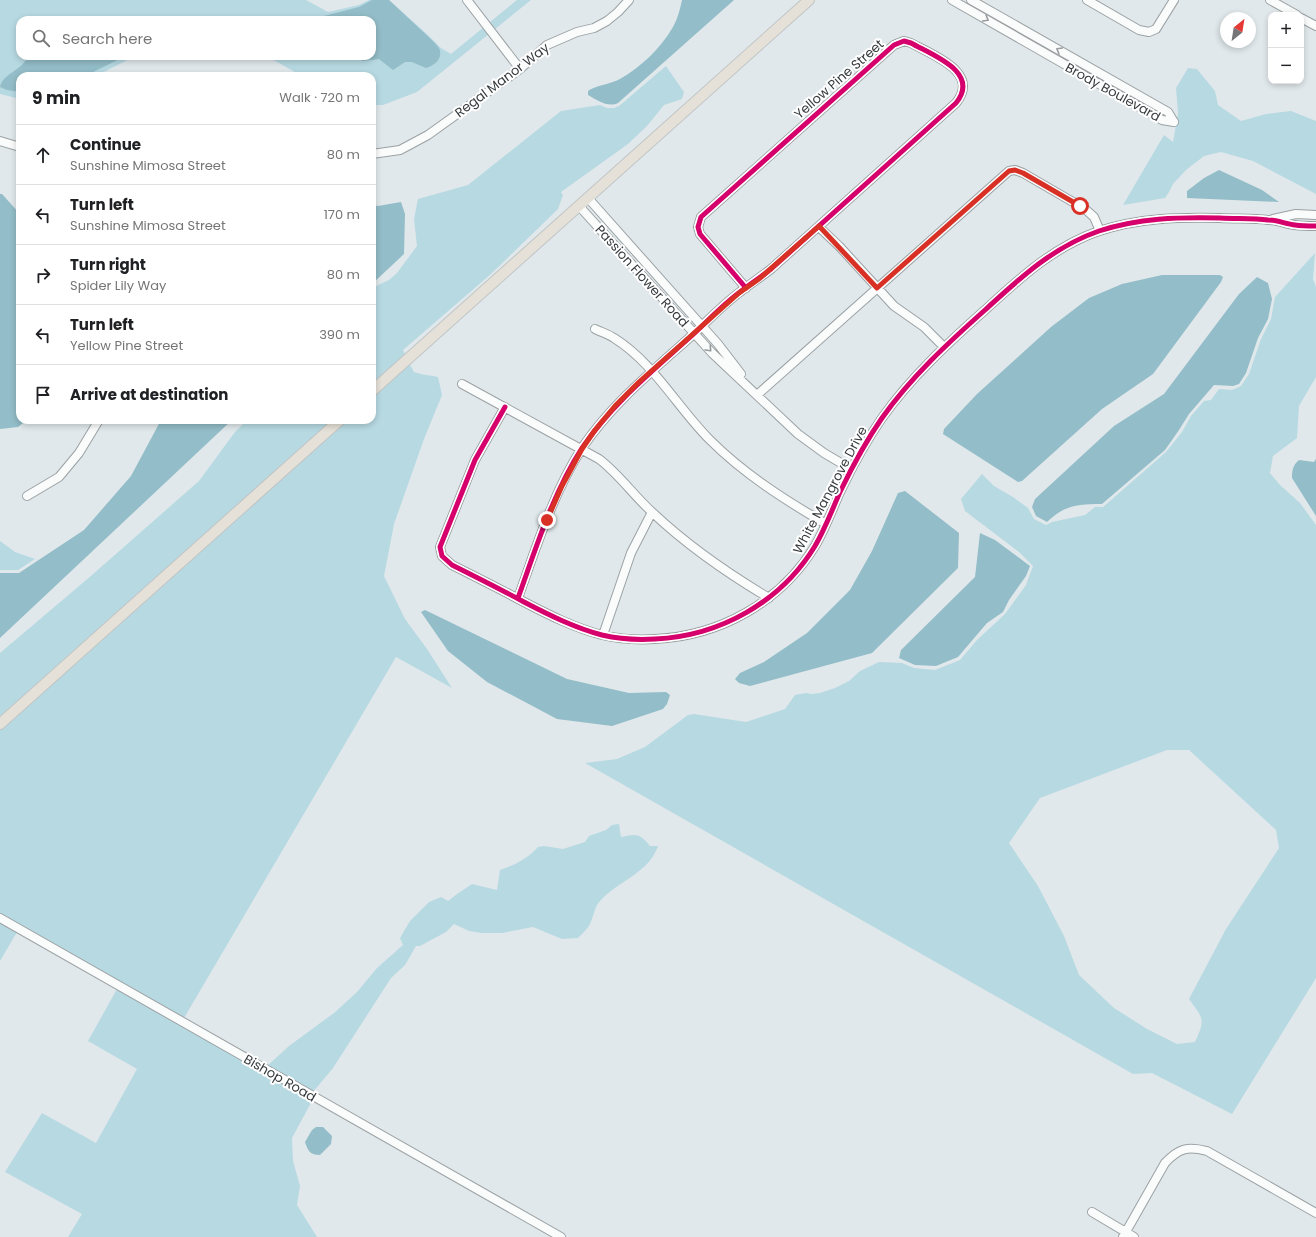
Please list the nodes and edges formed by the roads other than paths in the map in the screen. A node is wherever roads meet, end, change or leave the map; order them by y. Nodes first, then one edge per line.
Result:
1 (467, 0) edge
2 (629, 0) edge
3 (809, 0) edge
4 (952, 0) edge
5 (971, 0) edge
6 (1087, 0) edge
7 (1174, 0) edge
8 (1270, 0) edge
9 (1291, 12) edge
10 (1304, 20) edge
11 (1316, 26) edge
12 (520, 69) junction
13 (0, 141) edge
14 (16, 146) edge
15 (376, 153) edge
16 (588, 198) junction
17 (579, 206) junction
18 (1316, 215) edge
19 (1270, 220) junction
20 (819, 226) junction
21 (1316, 226) edge
22 (1100, 231) junction
23 (746, 288) junction
24 (877, 288) junction
25 (702, 326) junction
26 (595, 329) dead end
27 (694, 333) junction
28 (944, 347) junction
29 (651, 371) junction
30 (462, 384) dead end
31 (376, 387) edge
32 (757, 395) junction
33 (505, 407) junction
34 (97, 424) edge
35 (336, 424) edge
36 (582, 449) junction
37 (851, 469) junction
38 (27, 496) dead end
39 (652, 512) junction
40 (826, 524) junction
41 (518, 598) junction
42 (769, 598) junction
43 (603, 635) junction
44 (0, 724) edge
45 (0, 918) edge
46 (1092, 1212) dead end
47 (1316, 1213) edge
48 (1124, 1235) edge
49 (561, 1237) edge
50 (1134, 1237) edge

1 - 12 street
2 - 12 street, Regal Manor Way
3 - 16 main road
4 -> 5 street, Brody Boulevard
6 - 7 street
8 - 9 street
10 - 11 street
12 - 15 street, Regal Manor Way
13 - 14 street
16 - 17 main road
16 - 25 street, Passion Flower Road
17 - 27 street, Passion Flower Road
17 - 31 main road
18 - 19 street, White Mangrove Drive
19 - 21 street, White Mangrove Drive
19 - 22 street, White Mangrove Drive
20 - 23 street, Yellow Pine Street
20 - 23 street, Yellow Pine Street
20 - 24 street
22 - 24 street
22 - 28 street, White Mangrove Drive
23 - 25 street, Yellow Pine Street
24 - 28 street
24 - 32 street
25 - 27 street, Yellow Pine Street
25 - 32 street, Passion Flower Road
26 - 29 street
27 - 29 street, Yellow Pine Street
27 -> 32 street, Passion Flower Road
28 - 37 street, White Mangrove Drive
29 - 36 street, Yellow Pine Street
29 - 40 street
30 - 33 street
32 - 37 street, Passion Flower Road
33 - 36 street
33 - 41 street, White Mangrove Drive
34 - 38 street
35 - 44 main road
36 - 39 street
36 - 41 street, Yellow Pine Street
37 - 40 street, White Mangrove Drive
39 - 42 street
39 - 43 street
40 - 42 street, White Mangrove Drive
41 - 43 street, White Mangrove Drive
42 - 43 street, White Mangrove Drive
45 - 49 street, Bishop Road
46 - 48 street
47 - 48 street
48 - 50 street

